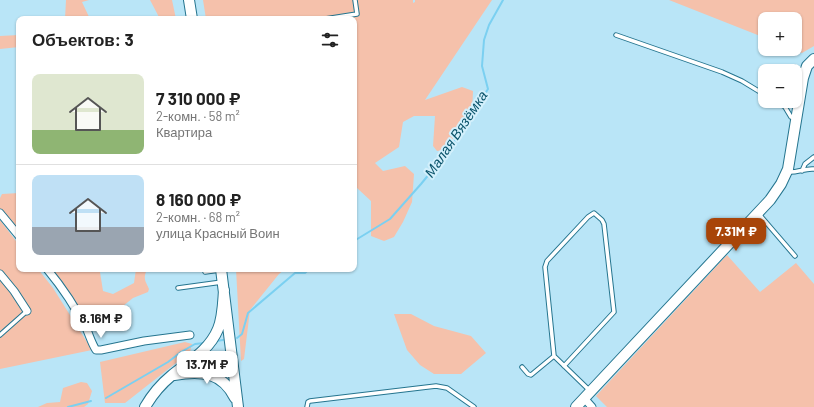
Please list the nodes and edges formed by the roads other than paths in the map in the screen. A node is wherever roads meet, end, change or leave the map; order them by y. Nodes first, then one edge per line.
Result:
1 (189, 0) edge
2 (356, 0) edge
3 (192, 16) edge
4 (344, 16) edge
5 (616, 35) dead end
6 (814, 59) edge
7 (758, 91) edge
8 (786, 108) edge
9 (796, 119) junction
10 (814, 157) edge
11 (814, 169) edge
12 (802, 171) junction
13 (786, 172) junction
14 (758, 212) junction
15 (0, 213) edge
16 (16, 232) edge
17 (795, 256) dead end
18 (49, 272) edge
19 (221, 272) edge
20 (0, 274) edge
21 (223, 286) junction
22 (178, 288) dead end
23 (27, 311) joint
24 (0, 335) edge
25 (190, 335) dead end
26 (554, 356) junction
27 (564, 366) junction
28 (522, 367) dead end
29 (172, 375) junction
30 (587, 395) junction
31 (238, 406) edge
32 (145, 407) edge
33 (307, 407) edge
34 (474, 407) edge
35 (576, 407) edge
36 (592, 407) edge

1 - 3 street
2 - 4 lane
5 - 7 lane
6 - 9 street
8 - 9 lane
9 - 13 street
10 - 12 lane
11 - 12 lane
12 - 13 lane
13 - 14 street
14 - 17 lane
14 - 30 street
15 - 16 street
18 - 25 street
19 - 21 street
20 - 23 street
21 - 22 lane
21 - 29 street
21 - 31 street
23 - 24 lane
26 - 27 lane
26 - 27 lane
26 - 28 lane
27 - 30 lane
29 - 31 street
29 - 32 street
30 - 35 street
30 - 36 street
33 - 34 lane

